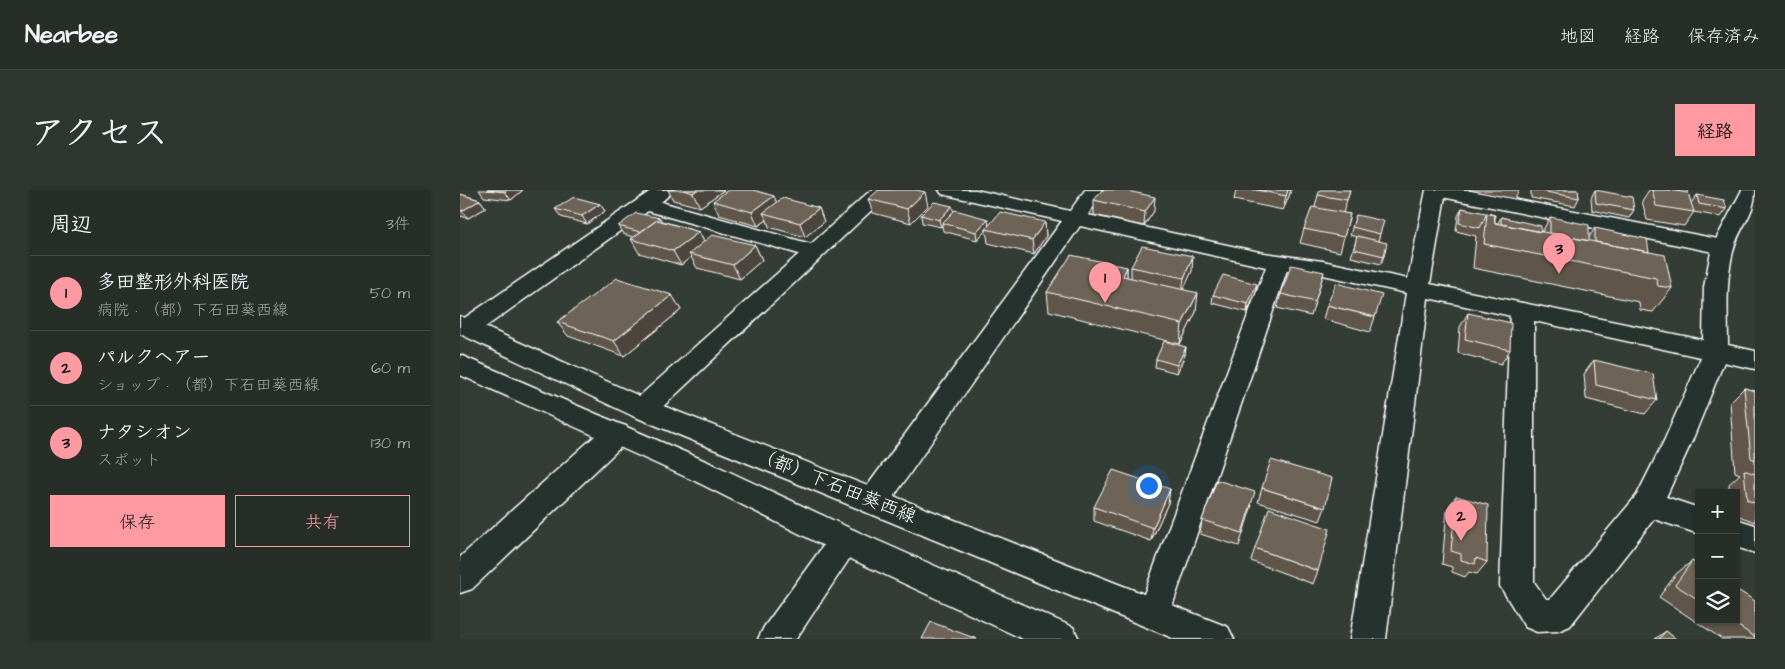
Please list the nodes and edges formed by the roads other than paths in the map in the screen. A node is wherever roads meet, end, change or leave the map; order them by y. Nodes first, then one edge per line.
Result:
1 (665, 190) edge
2 (883, 190) edge
3 (950, 190) edge
4 (1095, 190) edge
5 (1436, 190) edge
6 (1752, 190) edge
7 (644, 204) junction
8 (1076, 219) junction
9 (1723, 247) junction
10 (816, 252) junction
11 (1279, 262) junction
12 (1418, 288) junction
13 (1522, 310) junction
14 (464, 325) edge
15 (1715, 352) junction
16 (1755, 360) edge
17 (460, 364) edge
18 (643, 409) junction
19 (616, 434) junction
20 (873, 502) junction
21 (1648, 504) junction
22 (1695, 520) edge
23 (1739, 534) edge
24 (1755, 540) edge
25 (845, 541) junction
26 (460, 578) edge
27 (1154, 613) junction
28 (776, 639) edge
29 (1061, 639) edge
30 (1216, 639) edge
31 (1368, 639) edge

1 - 7 street
2 - 10 street
3 - 8 street
4 - 8 street
5 - 9 street
5 - 12 street
6 - 9 street
7 - 10 street
7 - 14 street
8 - 11 street
8 - 20 street
9 - 15 street
10 - 18 street
11 - 12 street
11 - 27 street
12 - 13 street
12 - 31 street
13 - 15 street
13 - 21 street
14 - 18 street, （都）下石田葵西線
15 - 16 street
15 - 21 street
17 - 19 street
18 - 20 street, （都）下石田葵西線
19 - 25 street
19 - 26 street
20 - 27 street, （都）下石田葵西線
21 - 22 street
23 - 24 street
25 - 28 street
25 - 29 street
27 - 30 street, （都）下石田葵西線

